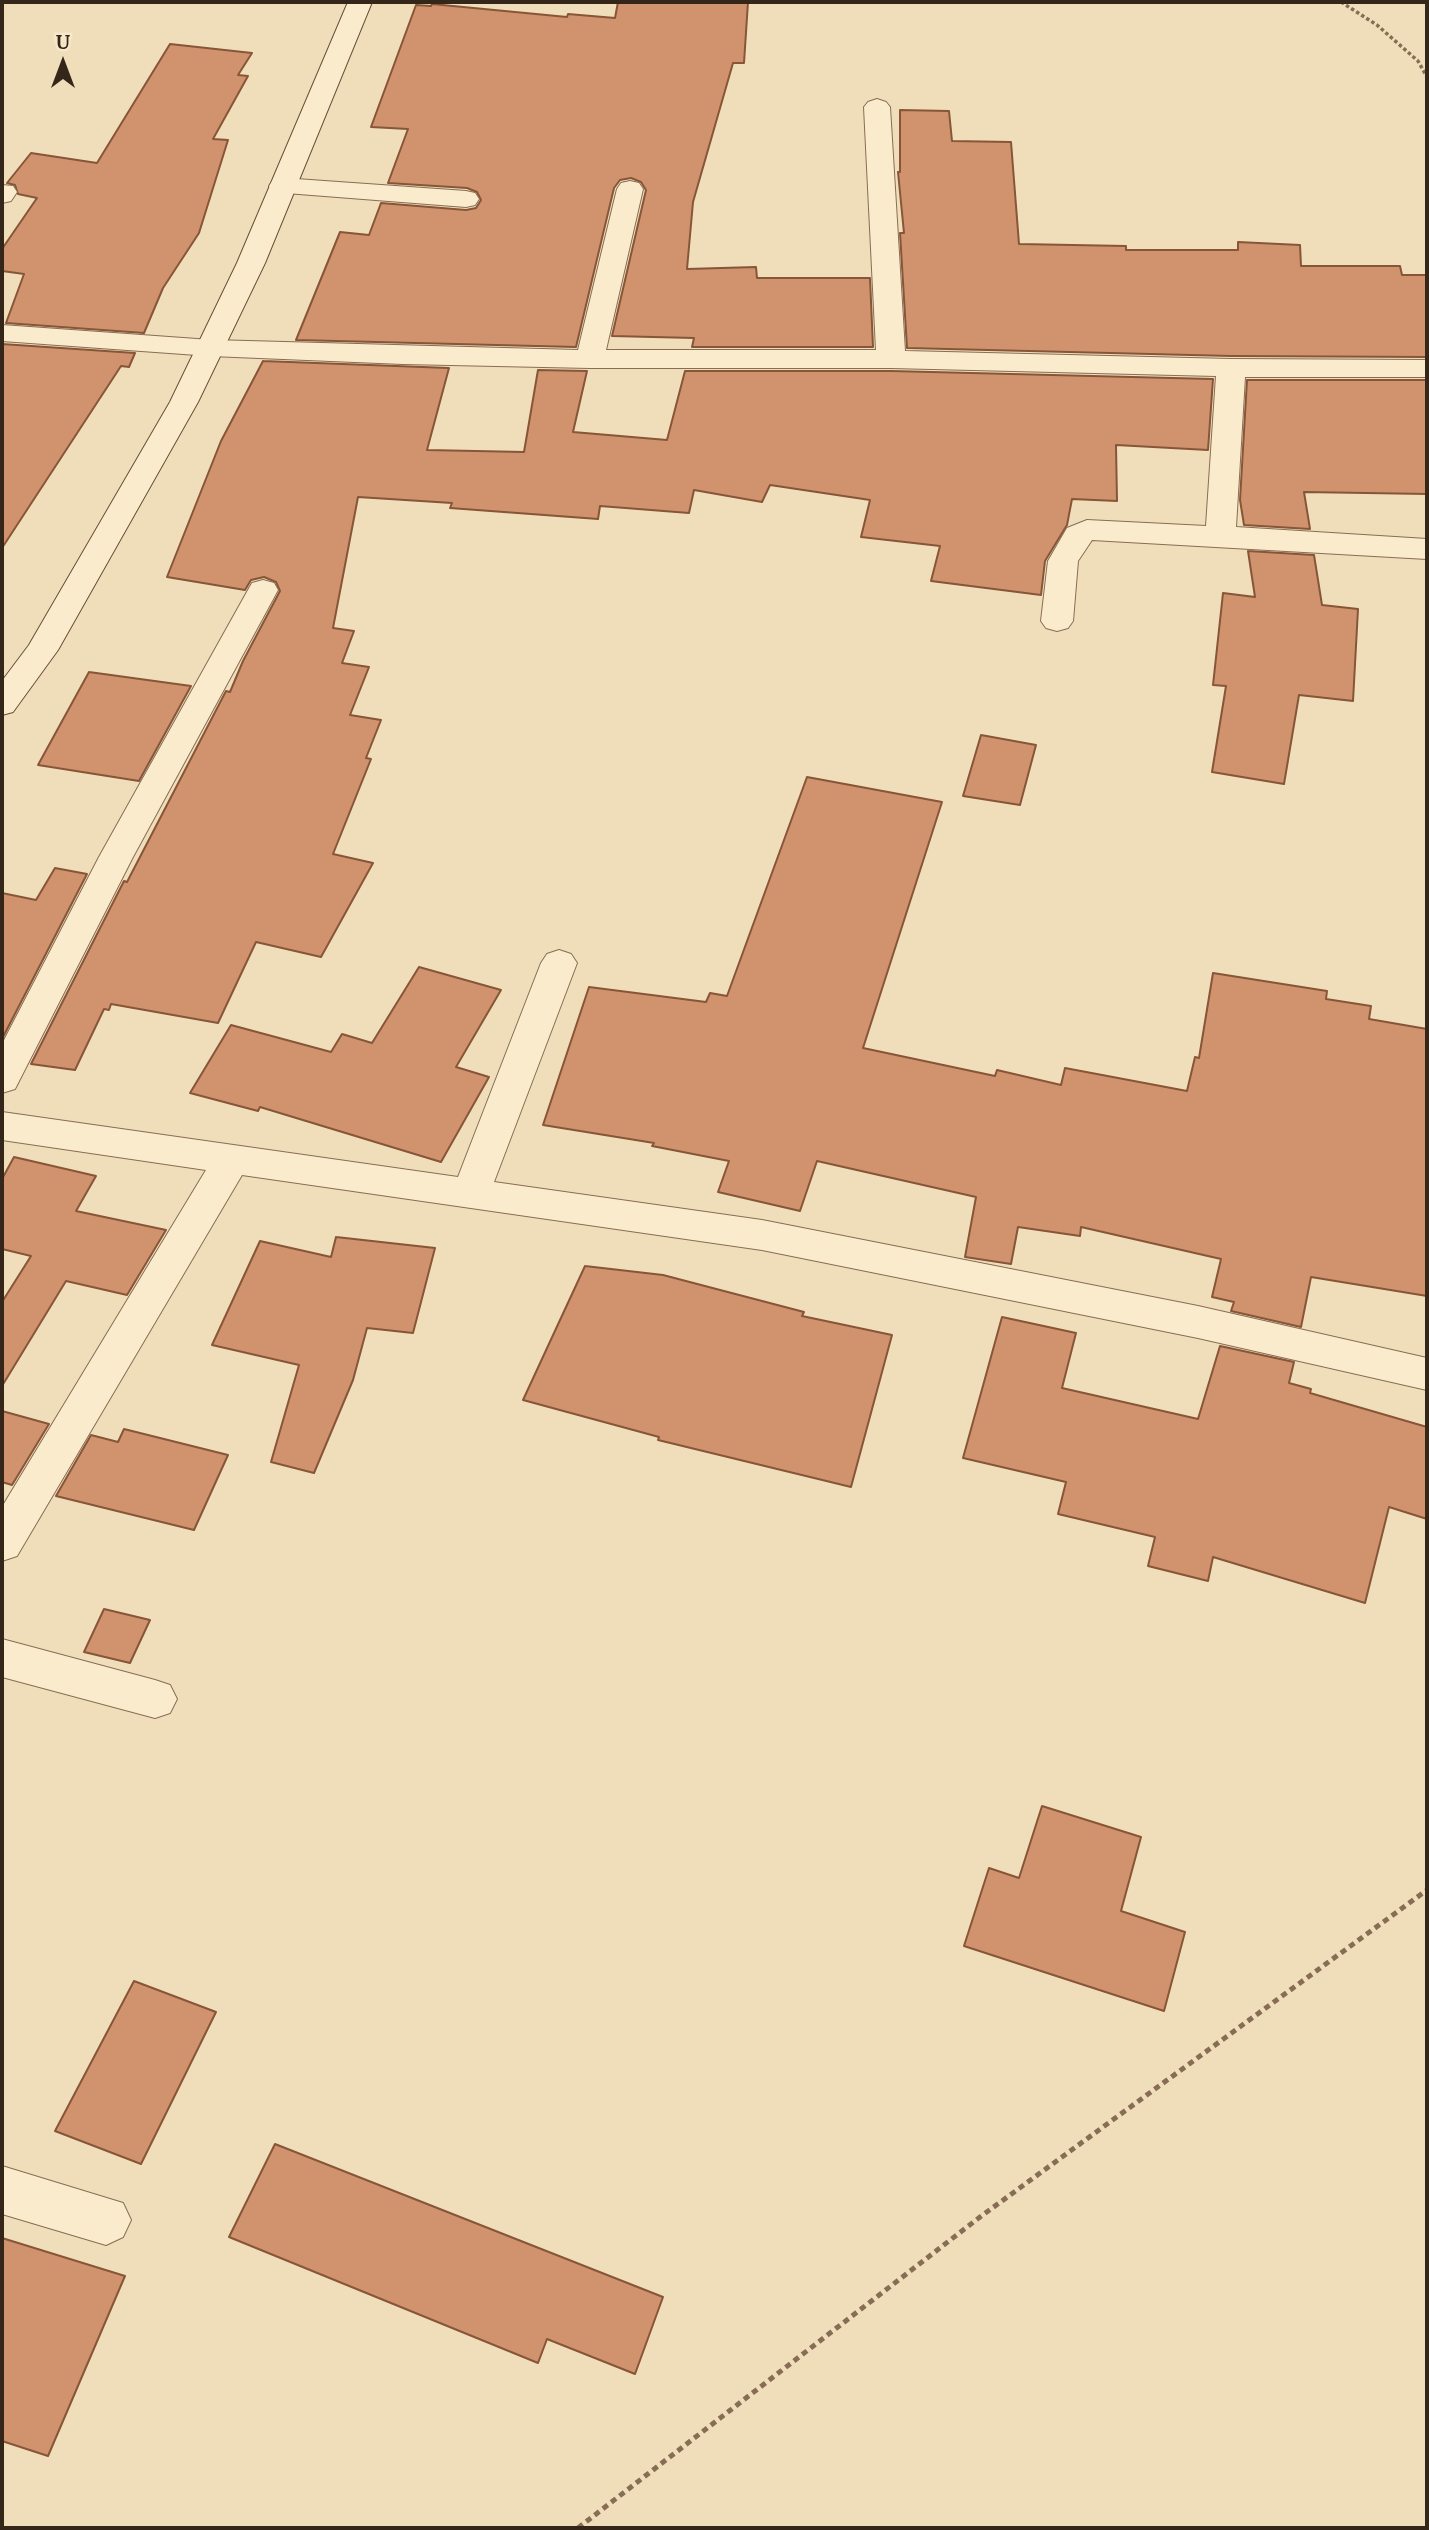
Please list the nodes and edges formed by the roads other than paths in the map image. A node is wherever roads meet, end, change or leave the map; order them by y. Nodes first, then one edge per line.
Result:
1 (360, 2) edge
2 (877, 107) dead end
3 (282, 187) junction
4 (630, 189) dead end
5 (466, 199) dead end
6 (2, 333) edge
7 (211, 348) junction
8 (590, 359) junction
9 (891, 359) junction
10 (1231, 368) junction
11 (1427, 368) edge
12 (1220, 536) junction
13 (1427, 549) edge
14 (263, 590) dead end
15 (1057, 621) dead end
16 (2, 704) edge
17 (559, 963) dead end
18 (2, 1079) edge
19 (2, 1126) edge
20 (233, 1158) junction
21 (471, 1193) junction
22 (1427, 1374) edge
23 (2, 1543) edge
24 (2, 1658) edge
25 (155, 1699) dead end
26 (2, 2190) edge
27 (106, 2220) dead end

1 - 3 street
2 - 9 street
3 - 5 street
3 - 7 street
4 - 8 street
6 - 7 street
7 - 8 street
7 - 16 street
8 - 9 street
9 - 10 street
10 - 11 street
10 - 12 street
12 - 13 street
12 - 15 street
14 - 18 street
17 - 21 street
19 - 20 street
20 - 21 street
20 - 23 street
21 - 22 street
24 - 25 street
26 - 27 street

